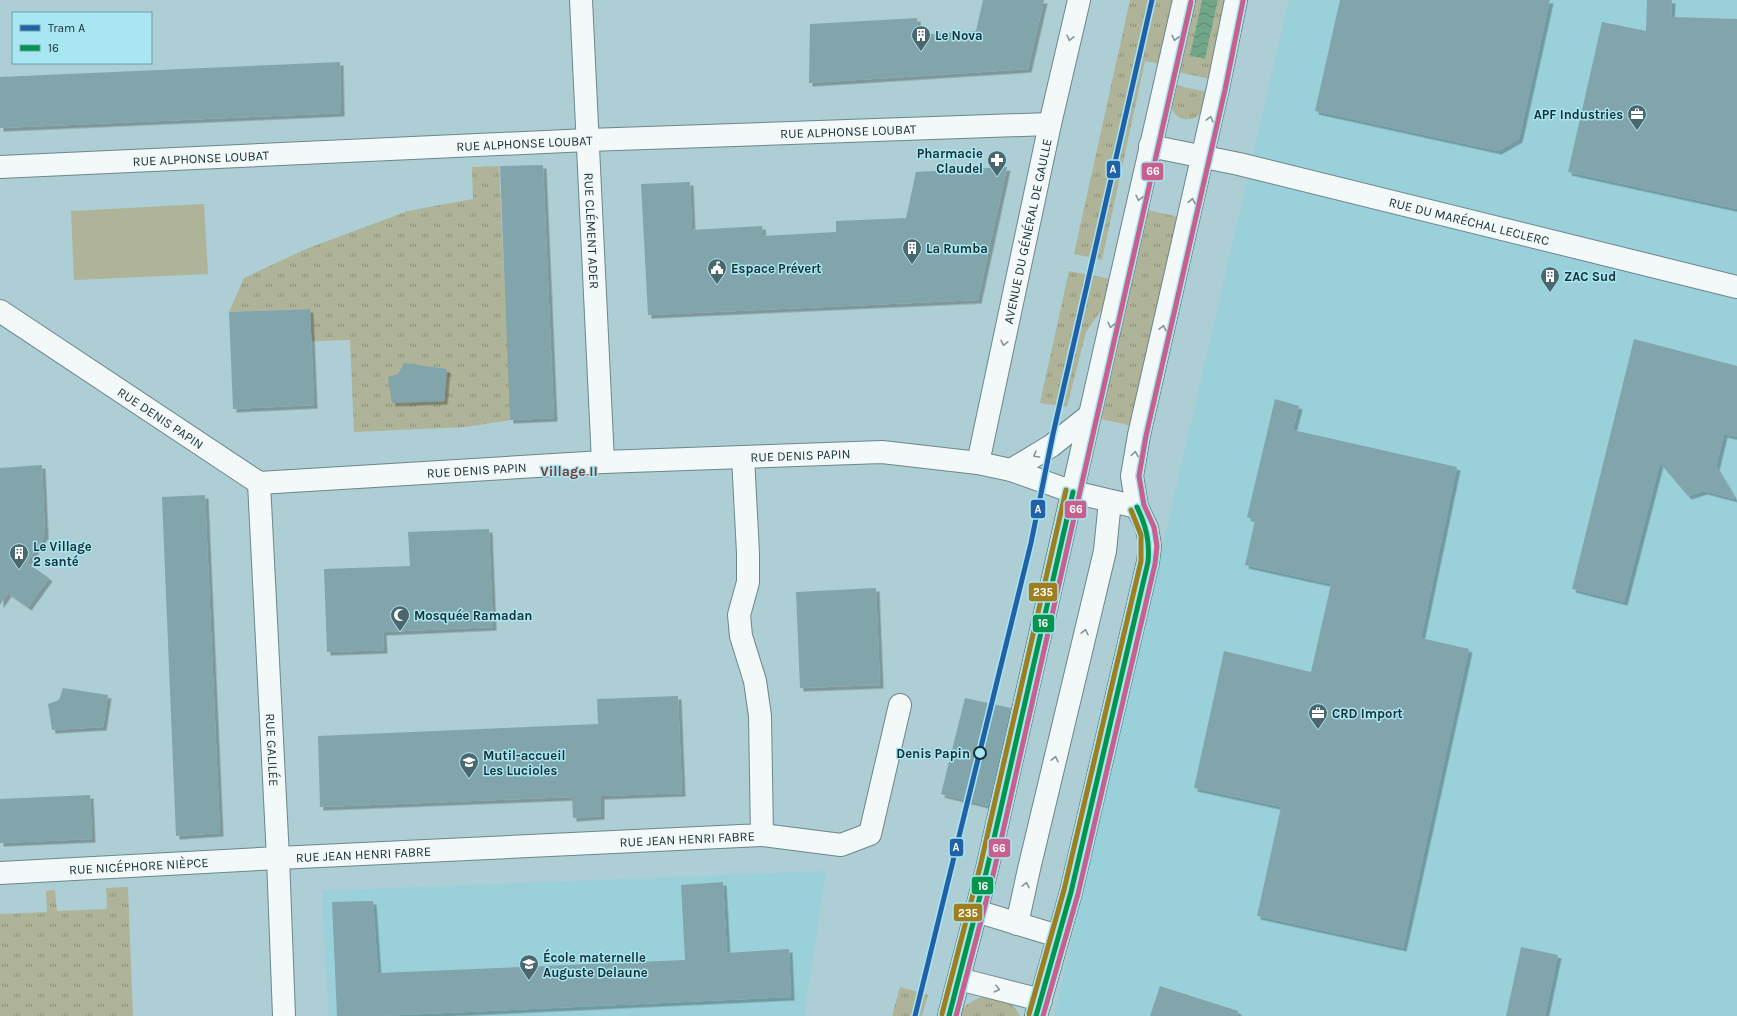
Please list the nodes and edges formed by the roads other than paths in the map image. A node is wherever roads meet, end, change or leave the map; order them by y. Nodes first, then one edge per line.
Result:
1 (581, 0) edge
2 (1079, 0) edge
3 (1184, 0) edge
4 (1236, 0) edge
5 (1050, 124) junction
6 (588, 140) junction
7 (1150, 146) junction
8 (1201, 157) junction
9 (0, 167) edge
10 (1737, 287) edge
11 (0, 311) edge
12 (1090, 415) junction
13 (743, 457) junction
14 (603, 462) junction
15 (978, 462) junction
16 (1011, 470) junction
17 (259, 483) junction
18 (1073, 492) junction
19 (1110, 501) junction
20 (1137, 507) junction
21 (900, 705) dead end
22 (762, 835) junction
23 (278, 858) junction
24 (0, 873) edge
25 (976, 911) junction
26 (1017, 924) junction
27 (1058, 936) junction
28 (959, 979) junction
29 (1038, 1008) edge
30 (284, 1016) edge
31 (949, 1016) edge

1 - 6 street, RUE CLÉMENT ADER
2 -> 5 street, AVENUE DU GÉNÉRAL DE GAULLE
3 -> 7 street
8 -> 4 street
5 - 6 street, RUE ALPHONSE LOUBAT
5 -> 15 street, AVENUE DU GÉNÉRAL DE GAULLE
6 - 9 street, RUE ALPHONSE LOUBAT
6 - 14 street, RUE CLÉMENT ADER
7 - 8 street, RUE DU MARÉCHAL LECLERC
7 -> 12 street
8 - 10 street, RUE DU MARÉCHAL LECLERC
20 -> 8 street
11 - 17 street, RUE DENIS PAPIN
12 -> 16 street
12 - 18 street
13 - 14 street, RUE DENIS PAPIN
13 - 15 street, RUE DENIS PAPIN
13 - 22 street, RUE JEAN HENRI FABRE
14 - 17 street, RUE DENIS PAPIN
15 - 16 street, RUE DENIS PAPIN
16 - 18 street, RUE DENIS PAPIN
17 - 23 street, RUE GALILÉE
18 - 19 street, RUE DENIS PAPIN
18 - 25 street
19 - 20 street, RUE DENIS PAPIN
26 -> 19 street
20 - 27 street
21 - 22 street
22 - 23 street, RUE JEAN HENRI FABRE
23 - 24 street, RUE NICÉPHORE NIÈPCE
23 - 30 street, RUE GALILÉE
25 - 26 street
25 - 28 street
26 - 27 street
27 - 29 street
28 -> 29 street
28 - 31 street

